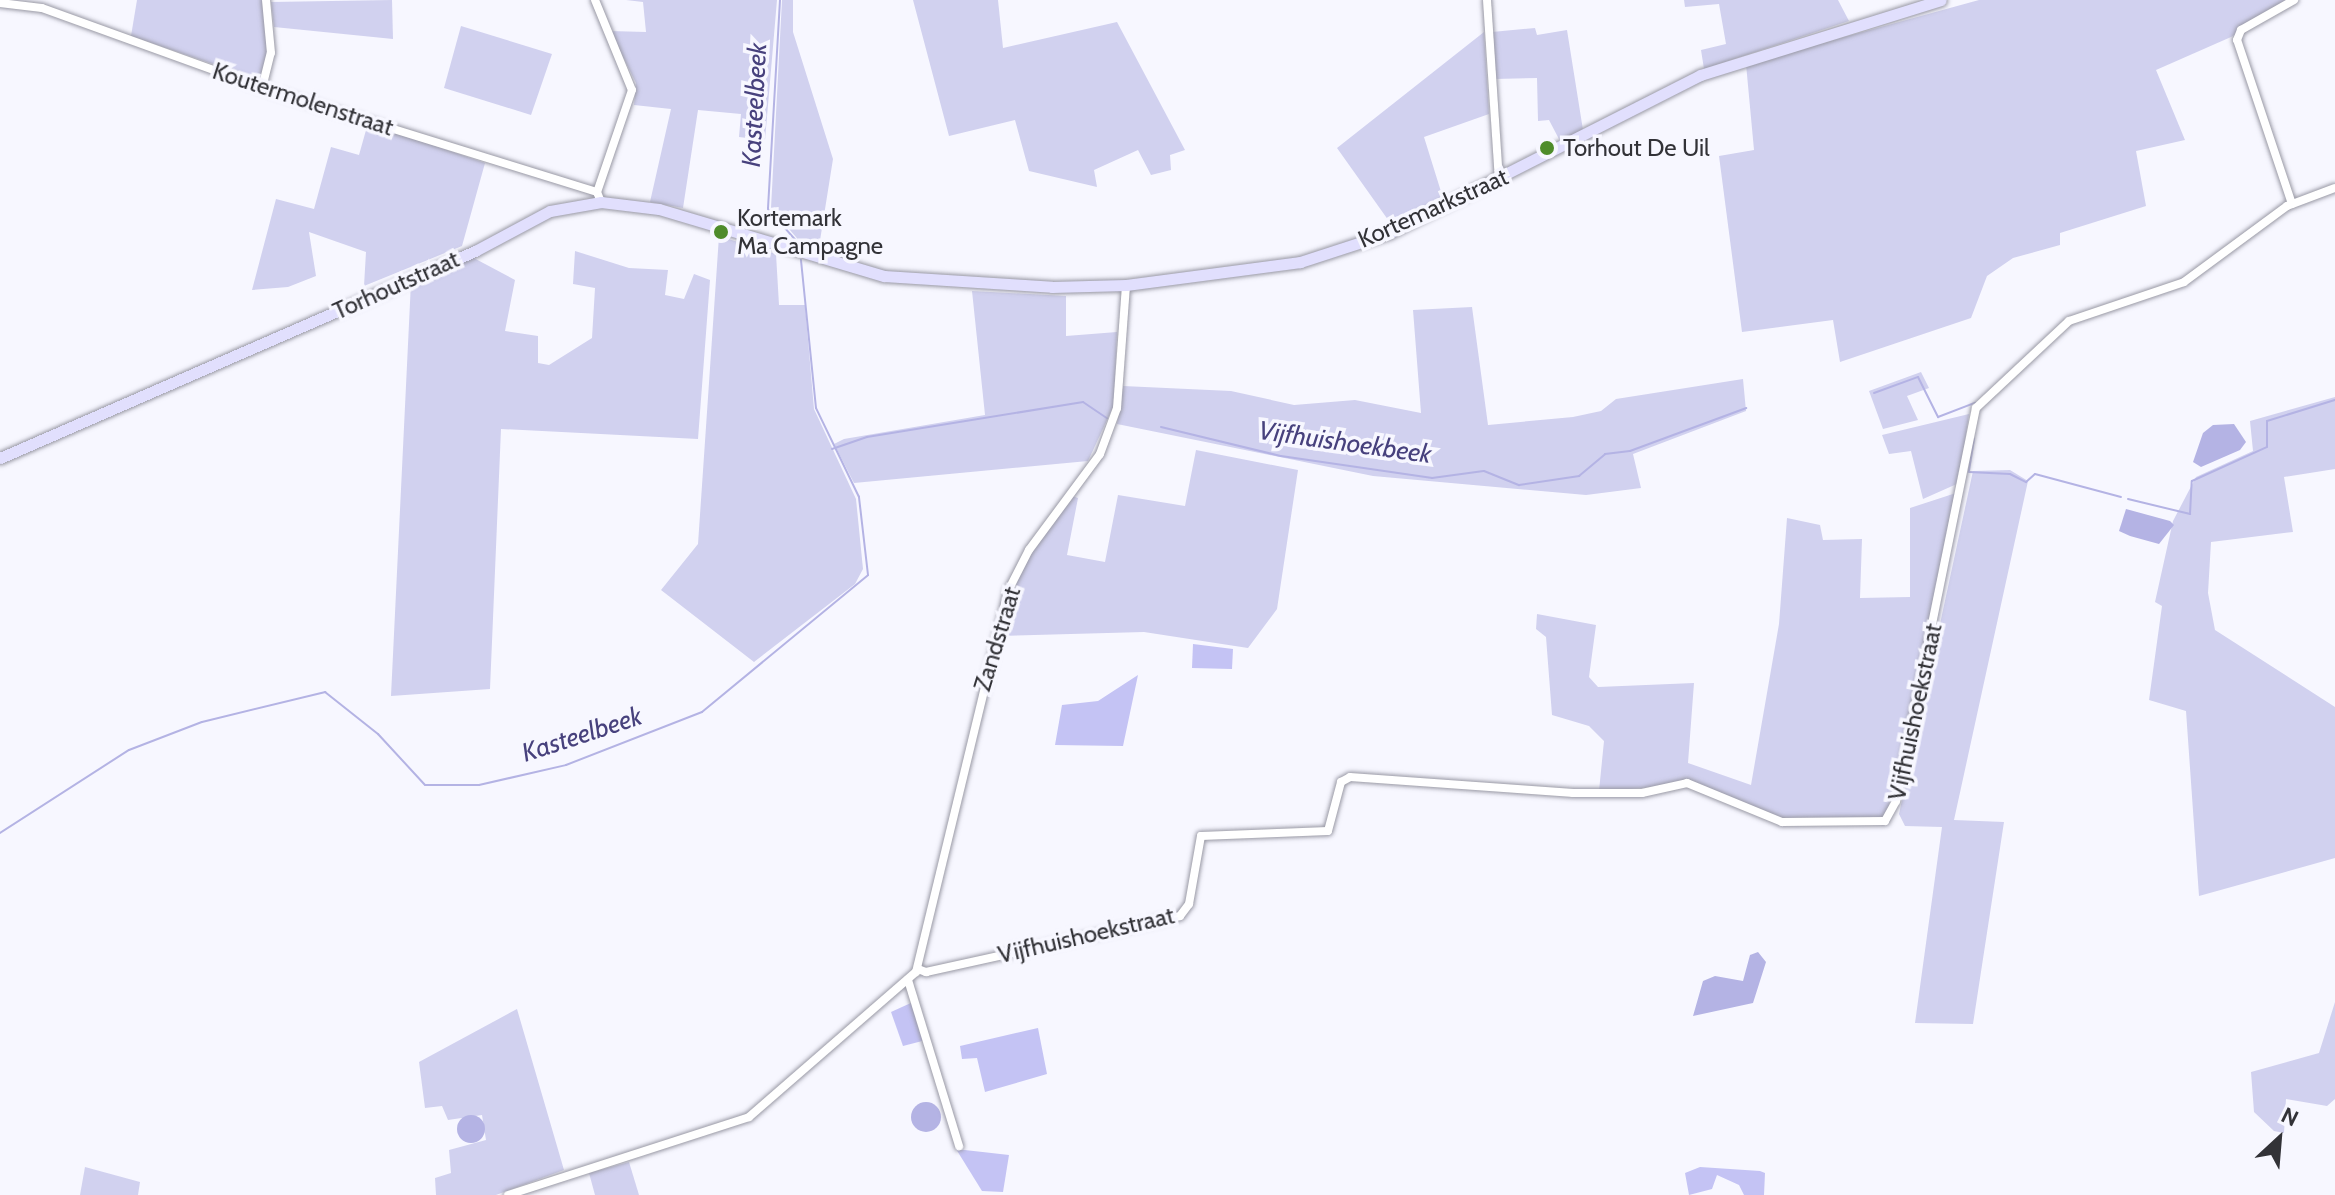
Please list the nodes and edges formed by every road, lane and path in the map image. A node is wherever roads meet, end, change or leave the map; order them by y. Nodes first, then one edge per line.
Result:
1 (266, 0) edge
2 (595, 0) edge
3 (1487, 0) edge
4 (1941, 0) edge
5 (2294, 0) edge
6 (0, 3) edge
7 (262, 88) junction
8 (1499, 180) junction
9 (2335, 188) edge
10 (599, 197) junction
11 (2292, 204) junction
12 (802, 256) joint
13 (1126, 285) junction
14 (0, 458) edge
15 (918, 969) junction
16 (908, 980) junction
17 (959, 1146) dead end
18 (508, 1195) edge

1 - 7 street
2 - 10 street
3 - 8 street
4 - 8 street, Kortemarkstraat
5 - 11 street
6 - 7 street, Koutermolenstraat
7 - 10 street, Koutermolenstraat
8 - 13 street, Kortemarkstraat
9 - 11 street, Vijfhuishoekstraat
10 - 12 street, Torhoutstraat
10 - 14 street, Torhoutstraat
11 - 15 street, Vijfhuishoekstraat
12 - 13 street, Kortemarkstraat
13 - 15 street, Zandstraat
15 - 16 street
16 - 17 street
16 - 18 street

